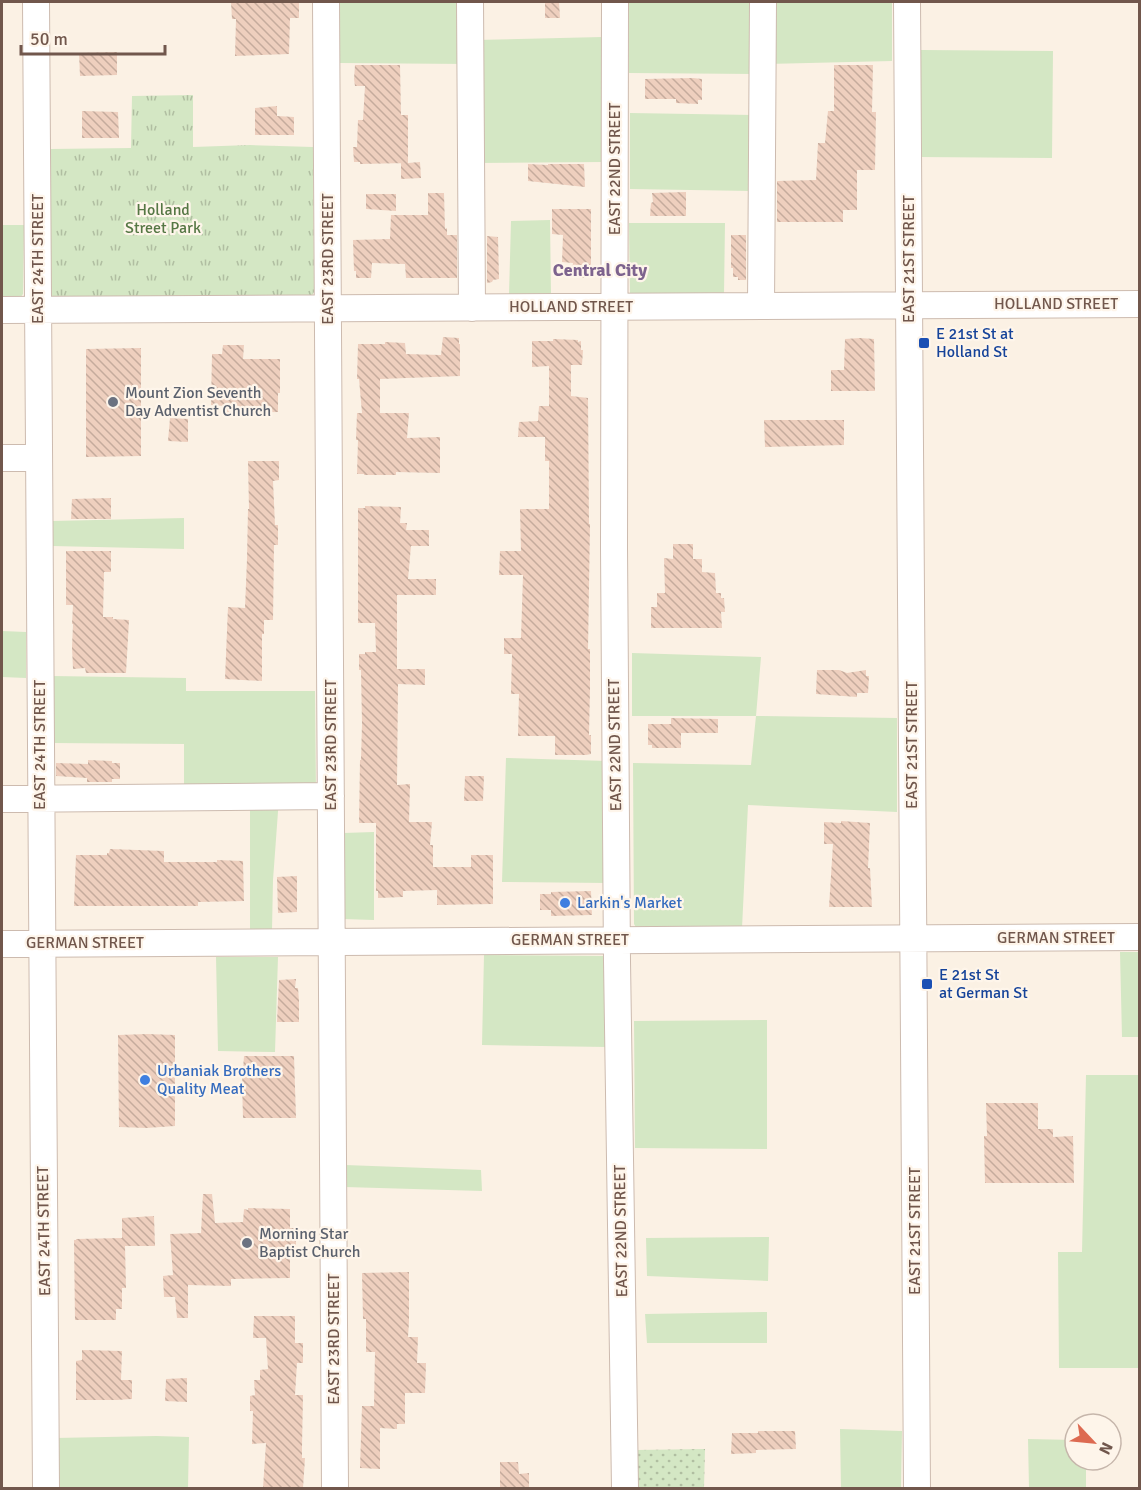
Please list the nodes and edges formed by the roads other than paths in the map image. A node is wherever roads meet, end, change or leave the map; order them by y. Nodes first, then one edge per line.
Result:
1 (36, 2) edge
2 (326, 2) edge
3 (470, 2) edge
4 (615, 2) edge
5 (763, 2) edge
6 (907, 2) edge
7 (1140, 304) edge
8 (909, 305) junction
9 (761, 306) junction
10 (614, 307) junction
11 (472, 308) junction
12 (328, 309) junction
13 (2, 310) edge
14 (38, 310) junction
15 (2, 458) edge
16 (39, 458) junction
17 (331, 796) junction
18 (40, 798) junction
19 (2, 799) edge
20 (1140, 937) edge
21 (913, 938) junction
22 (617, 940) junction
23 (332, 942) junction
24 (41, 943) junction
25 (2, 944) edge
26 (46, 1488) edge
27 (335, 1488) edge
28 (625, 1488) edge
29 (916, 1488) edge

1 - 14 street, EAST 24TH STREET
2 - 12 street, EAST 23RD STREET
3 - 11 street
4 - 10 street, EAST 22ND STREET
5 - 9 street
6 - 8 street, EAST 21ST STREET
7 - 8 street, HOLLAND STREET
8 - 9 street, HOLLAND STREET
8 - 21 street, EAST 21ST STREET
9 - 10 street, HOLLAND STREET
10 - 11 street, HOLLAND STREET
10 - 22 street, EAST 22ND STREET
11 - 12 street, HOLLAND STREET
12 - 14 street, HOLLAND STREET
12 - 17 street, EAST 23RD STREET
13 - 14 street, HOLLAND STREET
14 - 16 street, EAST 24TH STREET
15 - 16 street
16 - 18 street, EAST 24TH STREET
17 - 18 street
17 - 23 street, EAST 23RD STREET
18 - 19 street
18 - 24 street, EAST 24TH STREET
20 - 21 street, GERMAN STREET
21 - 22 street, GERMAN STREET
21 - 29 street, EAST 21ST STREET
22 - 23 street, GERMAN STREET
22 - 28 street, EAST 22ND STREET
23 - 24 street, GERMAN STREET
23 - 27 street, EAST 23RD STREET
24 - 25 street, GERMAN STREET
24 - 26 street, EAST 24TH STREET

